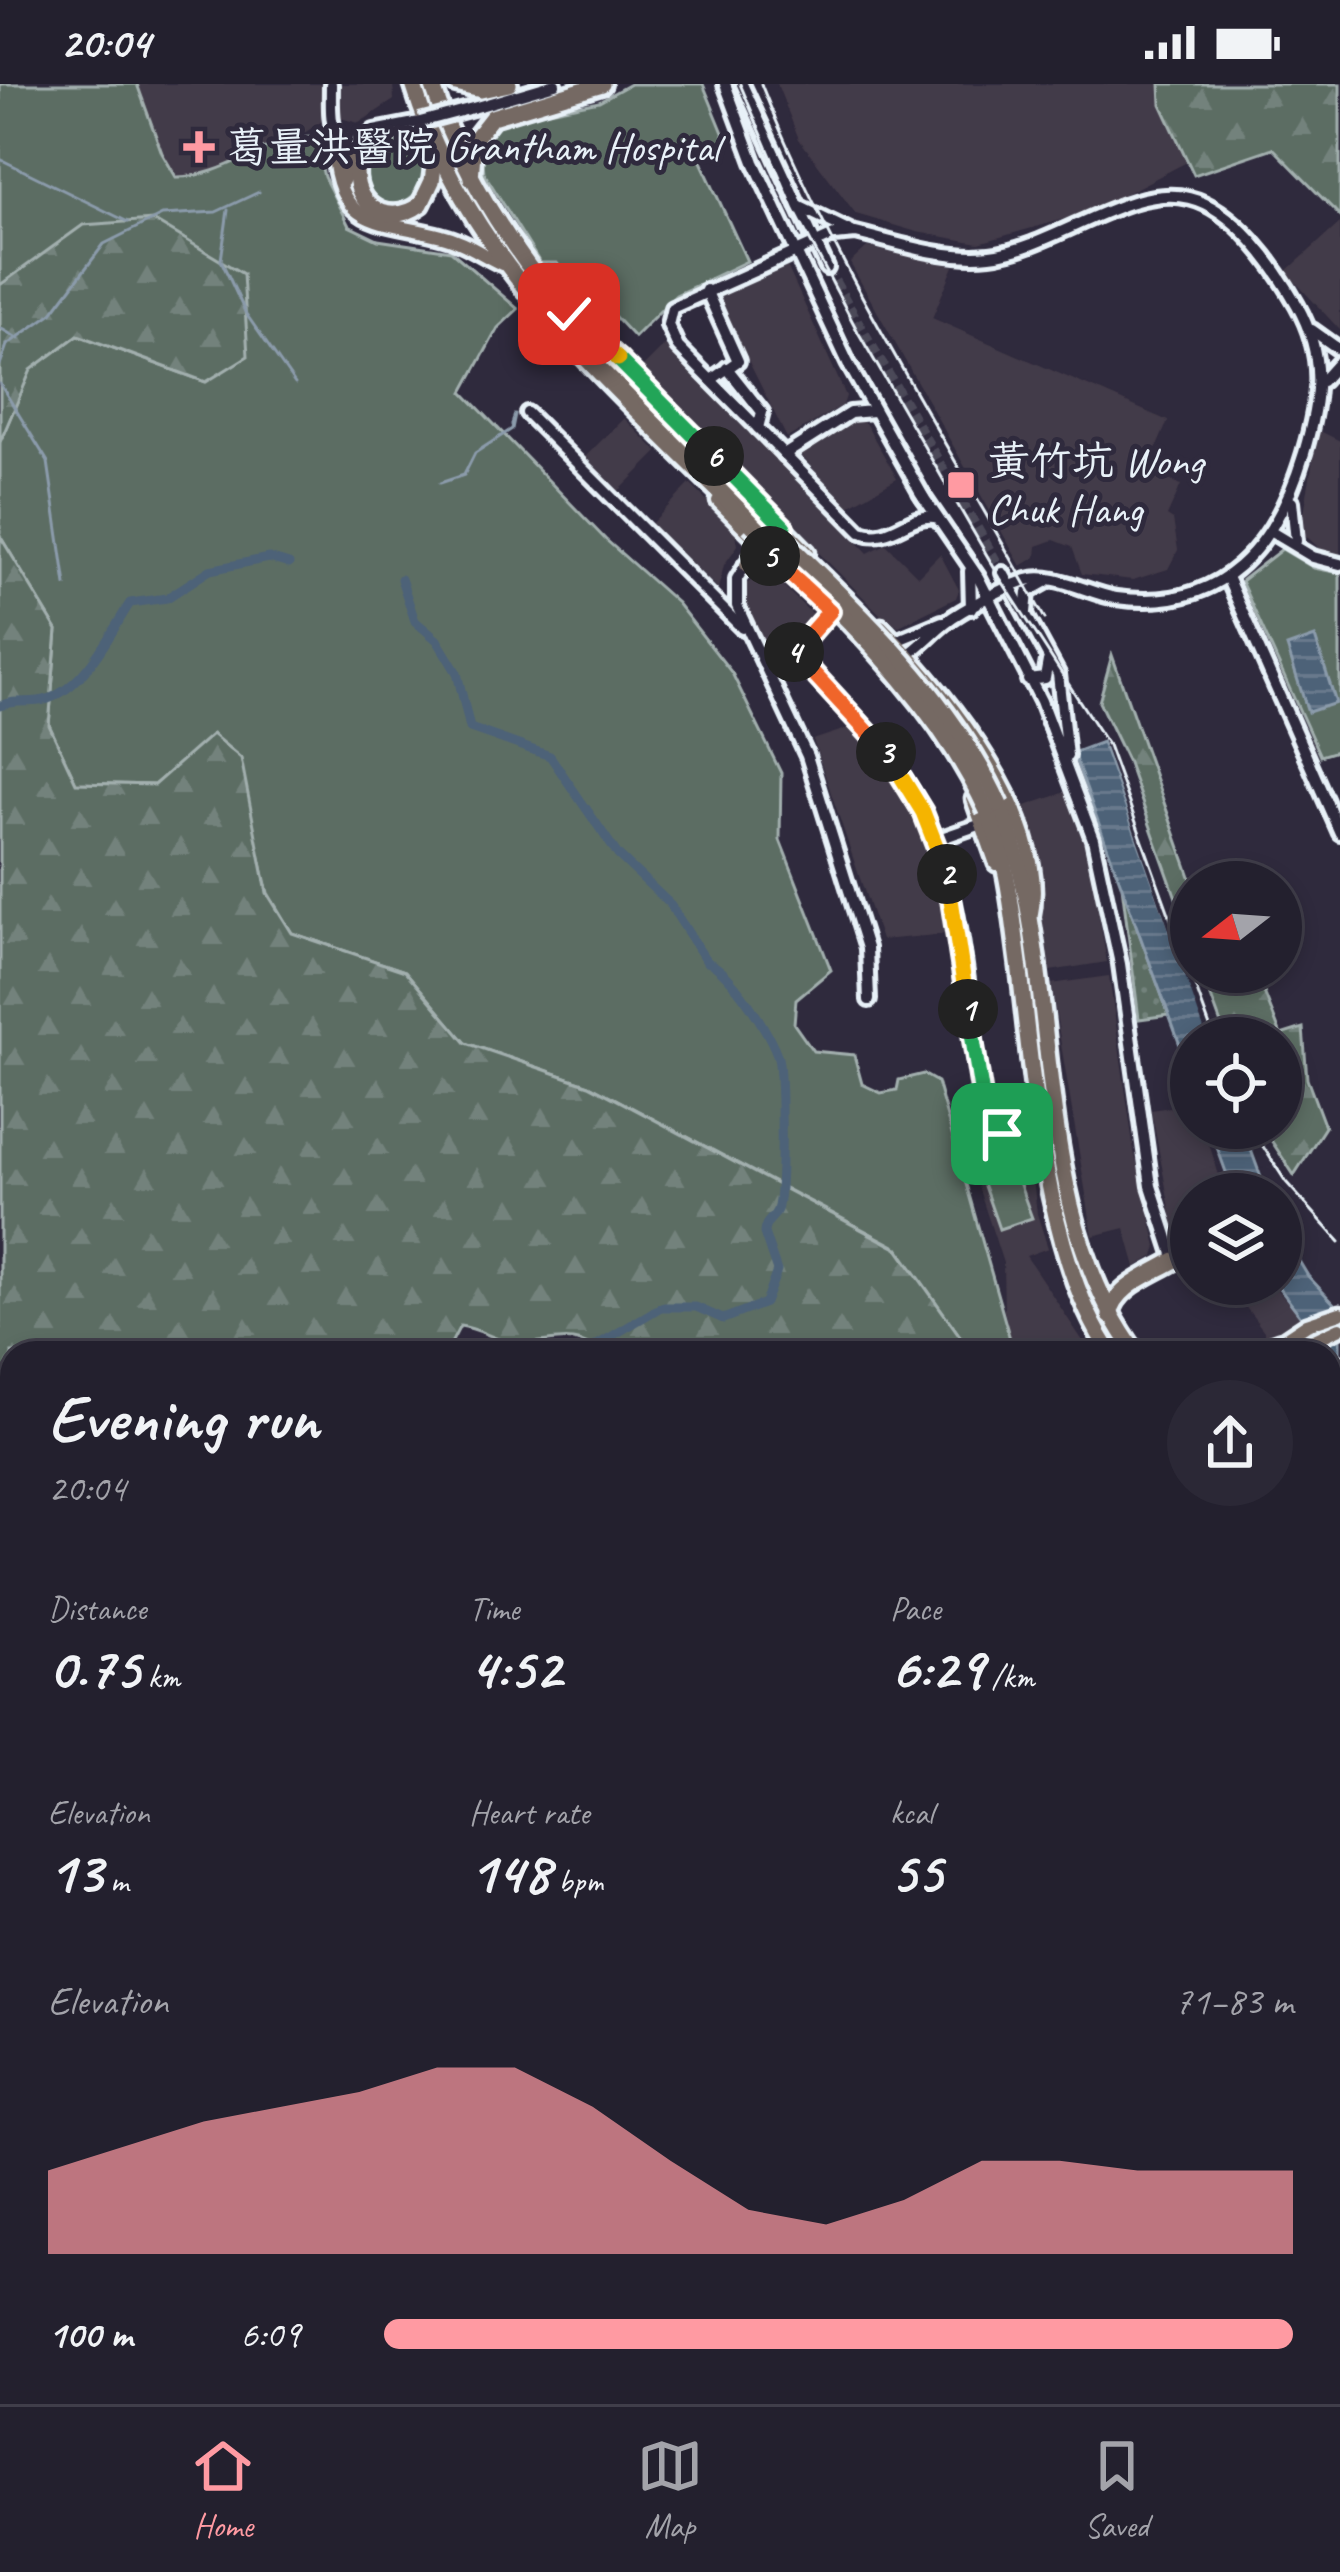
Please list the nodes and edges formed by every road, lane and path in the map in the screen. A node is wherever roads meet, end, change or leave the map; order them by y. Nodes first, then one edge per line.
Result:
1 (331, 84) edge
2 (413, 84) edge
3 (432, 84) edge
4 (456, 84) edge
5 (509, 84) edge
6 (555, 84) edge
7 (602, 84) edge
8 (725, 84) edge
9 (742, 84) edge
10 (332, 136) junction
11 (436, 152) junction
12 (356, 155) junction
13 (471, 179) junction
14 (343, 181) junction
15 (796, 204) junction
16 (856, 233) junction
17 (814, 242) junction
18 (797, 250) junction
19 (502, 264) junction
20 (827, 268) tunnel mouth
21 (706, 290) junction
22 (832, 296) dead end
23 (825, 311) junction
24 (555, 315) junction
25 (1309, 328) junction
26 (1340, 350) edge
27 (1340, 361) edge
28 (727, 368) junction
29 (710, 380) junction
30 (1320, 385) junction
31 (874, 411) junction
32 (527, 413) dead end
33 (758, 428) junction
34 (784, 455) junction
35 (1294, 487) junction
36 (920, 492) junction
37 (934, 517) junction
38 (784, 527) junction
39 (1273, 533) junction
40 (1297, 544) junction
41 (956, 545) junction
42 (762, 547) junction
43 (802, 547) junction
44 (1340, 564) edge
45 (746, 565) junction
46 (783, 566) junction
47 (968, 566) junction
48 (1003, 573) tunnel mouth
49 (1227, 577) junction
50 (1049, 580) junction
51 (1012, 588) junction
52 (988, 602) junction
53 (971, 608) junction
54 (830, 611) junction
55 (1026, 614) junction
56 (947, 621) junction
57 (744, 631) junction
58 (896, 641) junction
59 (1046, 651) junction
60 (909, 655) junction
61 (885, 666) junction
62 (1028, 680) junction
63 (1062, 700) junction
64 (1045, 709) junction
65 (1067, 765) junction
66 (989, 813) junction
67 (1340, 833) edge
68 (936, 840) junction
69 (1031, 921) junction
70 (1015, 934) junction
71 (868, 1000) dead end
72 (1041, 1117) junction
73 (1170, 1245) edge
74 (1170, 1263) edge
75 (1089, 1271) junction
76 (1123, 1291) junction
77 (1340, 1313) edge
78 (1110, 1316) junction
79 (1340, 1328) edge
80 (1105, 1341) edge
81 (1128, 1341) edge
82 (1288, 1341) edge
83 (1302, 1341) edge

1 - 10 street
2 - 11 highway
3 - 13 highway
4 - 5 highway
6 - 12 street, bridge
7 - 13 highway
8 - 18 street
9 - 15 street
10 - 12 street
10 - 14 main road
11 - 12 highway
11 - 19 highway
12 - 14 main road
13 - 24 highway
14 - 19 main road
15 - 16 street
15 - 17 street
16 - 17 street
16 - 25 street
17 - 18 street
17 - 20 street
18 - 21 street
18 - 23 street
19 - 24 highway
21 - 28 street
21 - 29 street
22 - 23 street
23 - 31 street
24 - 38 main road
24 - 42 main road
24 - 66 highway, bridge
25 - 26 street
25 - 30 street
27 - 30 street
28 - 29 street
28 - 33 street
29 - 33 street
30 - 35 street
31 - 34 street
31 - 36 street
32 - 57 street
33 - 34 street
34 - 37 street
35 - 39 street
35 - 40 street
36 - 37 street
36 - 41 street
37 - 41 street
38 - 42 main road
38 - 43 main road
39 - 40 street
39 - 49 street
40 - 44 street
41 - 47 street
42 - 45 street
42 - 46 main road
43 - 46 main road
43 - 58 main road
45 - 46 main road
45 - 57 street
46 - 54 main road
47 - 52 street
47 - 53 street
48 - 51 street
49 - 50 street
49 - 67 street
50 - 51 street
50 - 55 street
51 - 52 street
51 - 55 street
52 - 53 street
52 - 62 street
53 - 56 street
54 - 61 main road
54 - 68 street
55 - 59 street
56 - 58 street
56 - 60 street
57 - 71 street
58 - 60 main road
59 - 62 street
59 - 63 street
60 - 61 street
60 - 69 main road
61 - 70 main road
62 - 64 street
63 - 64 street
63 - 65 street
64 - 65 street
65 - 73 street
66 - 68 street
66 - 69 highway
66 - 70 highway
68 - 72 street
69 - 75 highway
70 - 72 highway
72 - 80 highway
74 - 76 highway
75 - 76 highway
75 - 78 highway
76 - 78 highway
77 - 82 main road
78 - 81 highway
79 - 83 main road

